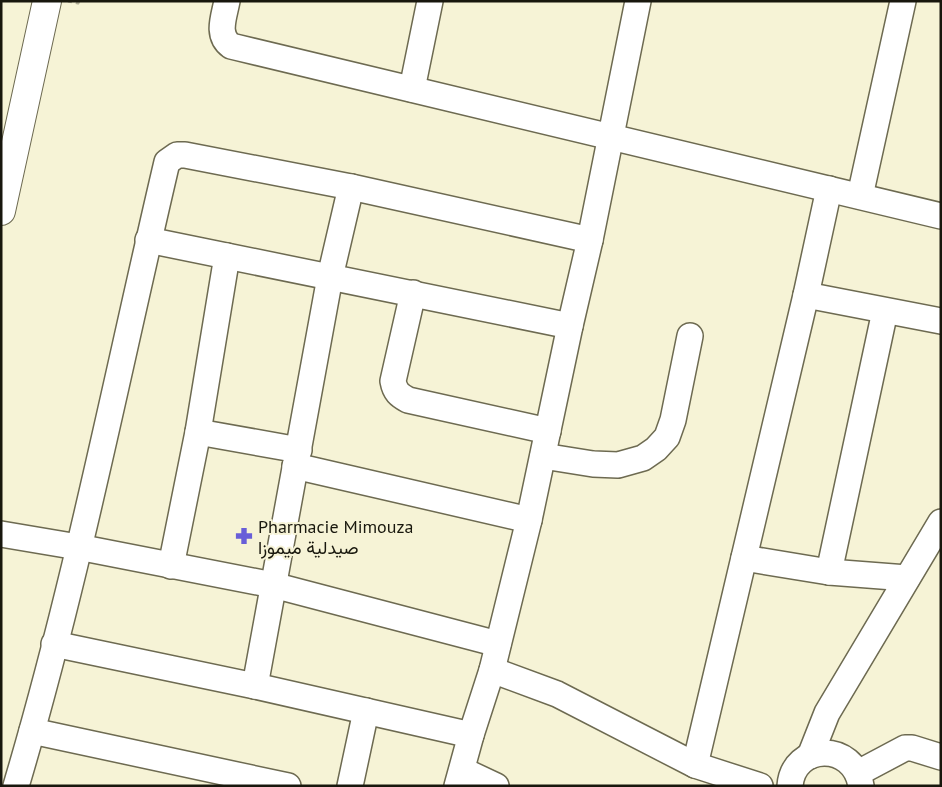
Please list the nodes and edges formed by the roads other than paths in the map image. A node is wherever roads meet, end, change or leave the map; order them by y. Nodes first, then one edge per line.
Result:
1 (47, 1) edge
2 (227, 1) edge
3 (430, 1) edge
4 (638, 1) edge
5 (903, 1) edge
6 (412, 89) junction
7 (611, 137) junction
8 (351, 187) junction
9 (829, 189) junction
10 (860, 196) junction
11 (1, 211) edge
12 (941, 216) edge
13 (148, 240) junction
14 (590, 240) junction
15 (227, 256) junction
16 (330, 277) junction
17 (413, 293) junction
18 (806, 295) junction
19 (885, 311) junction
20 (941, 321) edge
21 (570, 326) junction
22 (690, 336) dead end
23 (548, 431) junction
24 (198, 432) junction
25 (543, 456) junction
26 (297, 458) junction
27 (529, 520) junction
28 (1, 534) edge
29 (937, 536) edge
30 (78, 547) junction
31 (744, 558) junction
32 (171, 566) junction
33 (829, 572) junction
34 (907, 578) junction
35 (273, 585) junction
36 (54, 644) junction
37 (498, 644) junction
38 (492, 670) junction
39 (255, 686) junction
40 (366, 711) junction
41 (32, 731) junction
42 (470, 735) junction
43 (810, 756) junction
44 (941, 757) edge
45 (695, 765) junction
46 (459, 778) edge
47 (860, 780) edge
48 (755, 785) edge
49 (16, 786) edge
50 (288, 786) edge
51 (350, 786) edge
52 (496, 786) edge
53 (790, 786) edge

1 - 11 main road
2 - 6 street
3 - 6 street
4 - 7 street
5 - 10 street
6 - 7 street
7 - 9 street
7 - 14 street
8 - 13 street
8 - 14 street
8 - 16 street
9 - 10 street
9 - 18 street
10 - 12 street
13 - 15 street
13 - 30 street
14 - 21 street
15 - 16 street
15 - 24 street
16 - 17 street
16 - 26 street
17 - 21 street
17 - 23 street
18 - 19 street
18 - 31 street
19 - 20 street
19 - 33 street
21 - 23 street
22 - 25 street
23 - 25 street
24 - 26 street
24 - 32 street
25 - 27 street
26 - 27 street
26 - 35 street
27 - 37 street
28 - 30 street
29 - 34 street
30 - 32 street
30 - 36 street
31 - 33 street
31 - 45 street
32 - 35 street
33 - 34 street
34 - 43 street
35 - 37 street
35 - 39 street
36 - 39 street
36 - 41 street
37 - 38 street
38 - 42 street
38 - 45 street
39 - 40 street
40 - 42 street
40 - 51 street
41 - 49 street
41 - 50 street
42 - 46 street
43 - 47 street
43 - 53 street
44 - 47 street
45 - 48 street
46 - 52 street

